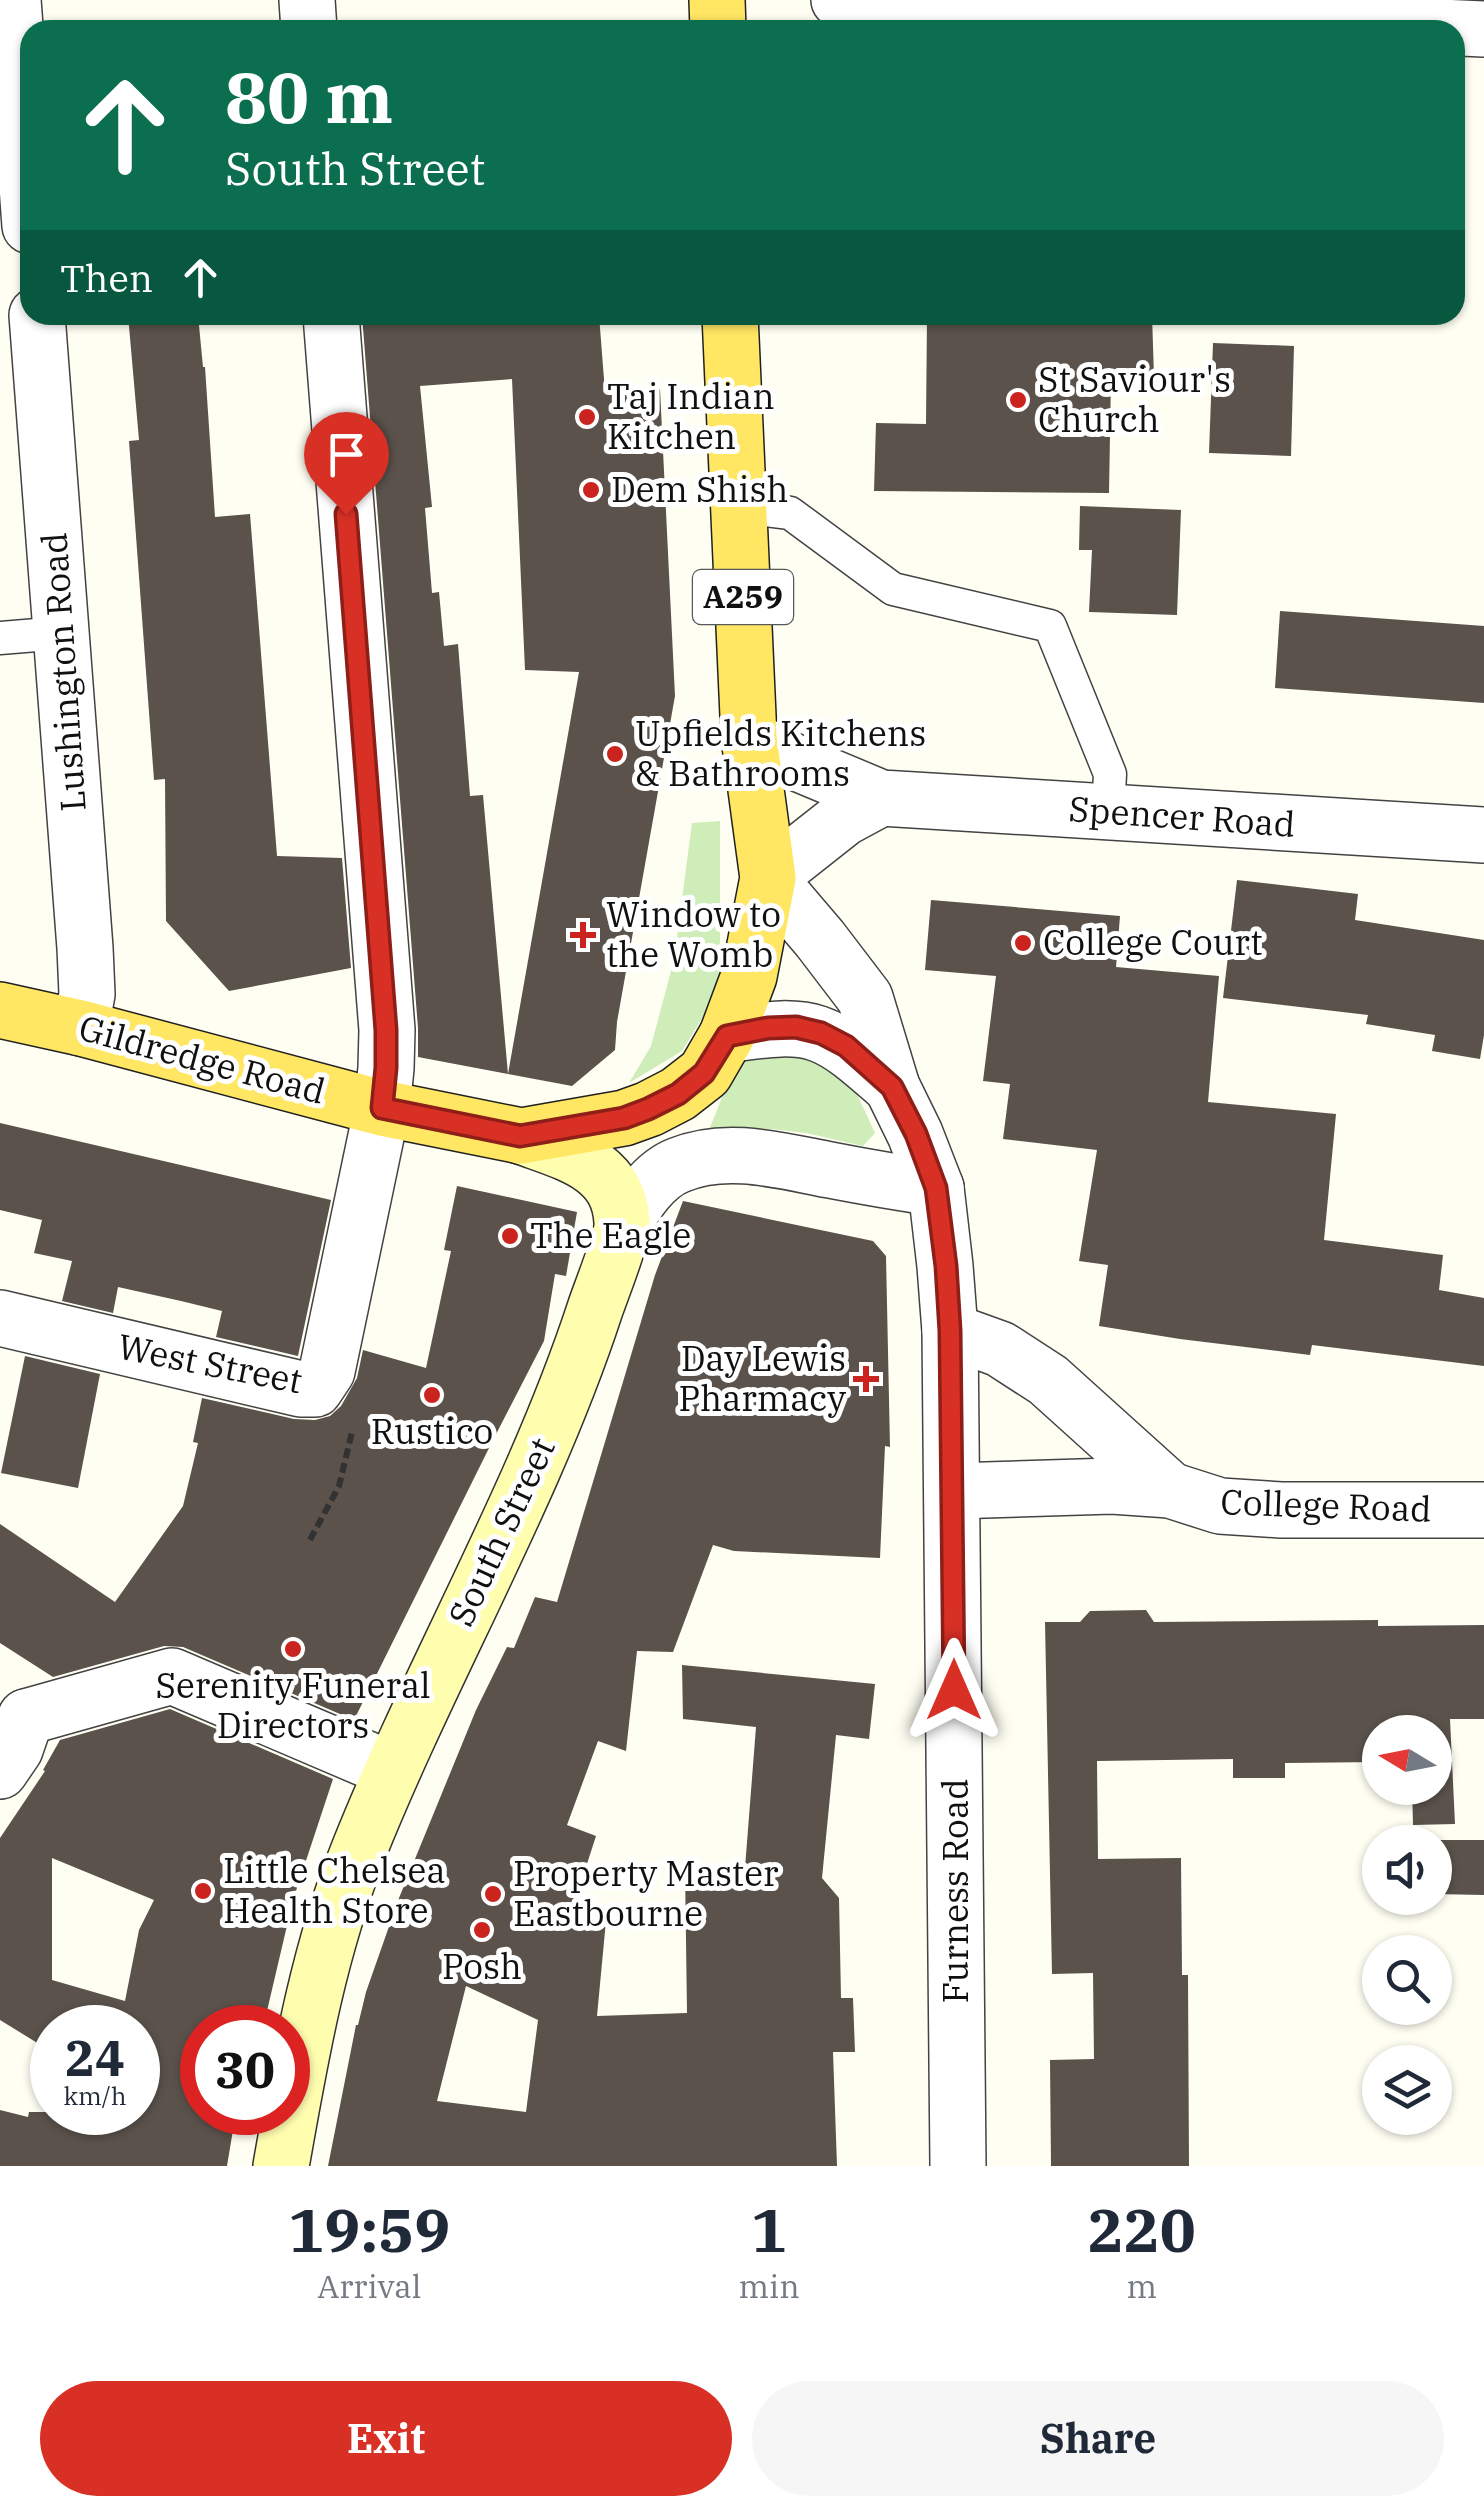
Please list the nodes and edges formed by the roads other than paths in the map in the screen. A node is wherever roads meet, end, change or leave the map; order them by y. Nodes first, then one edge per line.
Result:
1 (12, 0) edge
2 (839, 0) edge
3 (1284, 20) edge
4 (20, 100) edge
5 (38, 325) edge
6 (332, 325) edge
7 (730, 325) edge
8 (739, 508) junction
9 (61, 633) junction
10 (0, 638) edge
11 (749, 738) junction
12 (881, 798) junction
13 (1108, 812) junction
14 (1484, 836) edge
15 (768, 878) junction
16 (0, 1010) edge
17 (81, 1028) junction
18 (727, 1036) junction
19 (892, 1087) junction
20 (382, 1108) junction
21 (520, 1136) junction
22 (936, 1188) junction
23 (622, 1225) junction
24 (0, 1318) edge
25 (950, 1331) junction
26 (1170, 1490) junction
27 (953, 1491) junction
28 (1484, 1510) edge
29 (13, 1703) edge
30 (392, 1770) junction
31 (0, 1771) edge
32 (281, 2166) edge
33 (958, 2166) edge

1 - 4 street
2 - 3 street
5 - 9 street, Lushington Road
6 - 20 street, West Street
7 - 8 main road, A259
8 - 11 main road, A259
8 - 13 lane
9 - 10 lane
9 - 17 street, Lushington Road
11 - 12 street, Spencer Road
11 - 15 main road, A259
12 - 13 street, Spencer Road
12 - 15 street
13 - 14 street, Spencer Road
15 - 18 main road, A259
15 - 19 street
16 - 17 main road, Gildredge Road / A259
17 - 20 main road, Gildredge Road / A259
18 - 19 street
18 - 21 main road, Gildredge Road / A259
19 - 22 street, Furness Road
20 - 21 main road, Gildredge Road / A259
20 - 24 street, West Street
21 - 23 street, Gildredge Road
22 - 23 street, South Street
22 - 25 street, Furness Road
23 - 30 street, South Street
25 - 26 street, College Road
25 - 27 street, Furness Road
26 - 27 street, College Road
26 - 28 street, College Road
27 - 33 street, Furness Road
29 - 30 street
29 - 31 street
30 - 32 street, South Street

